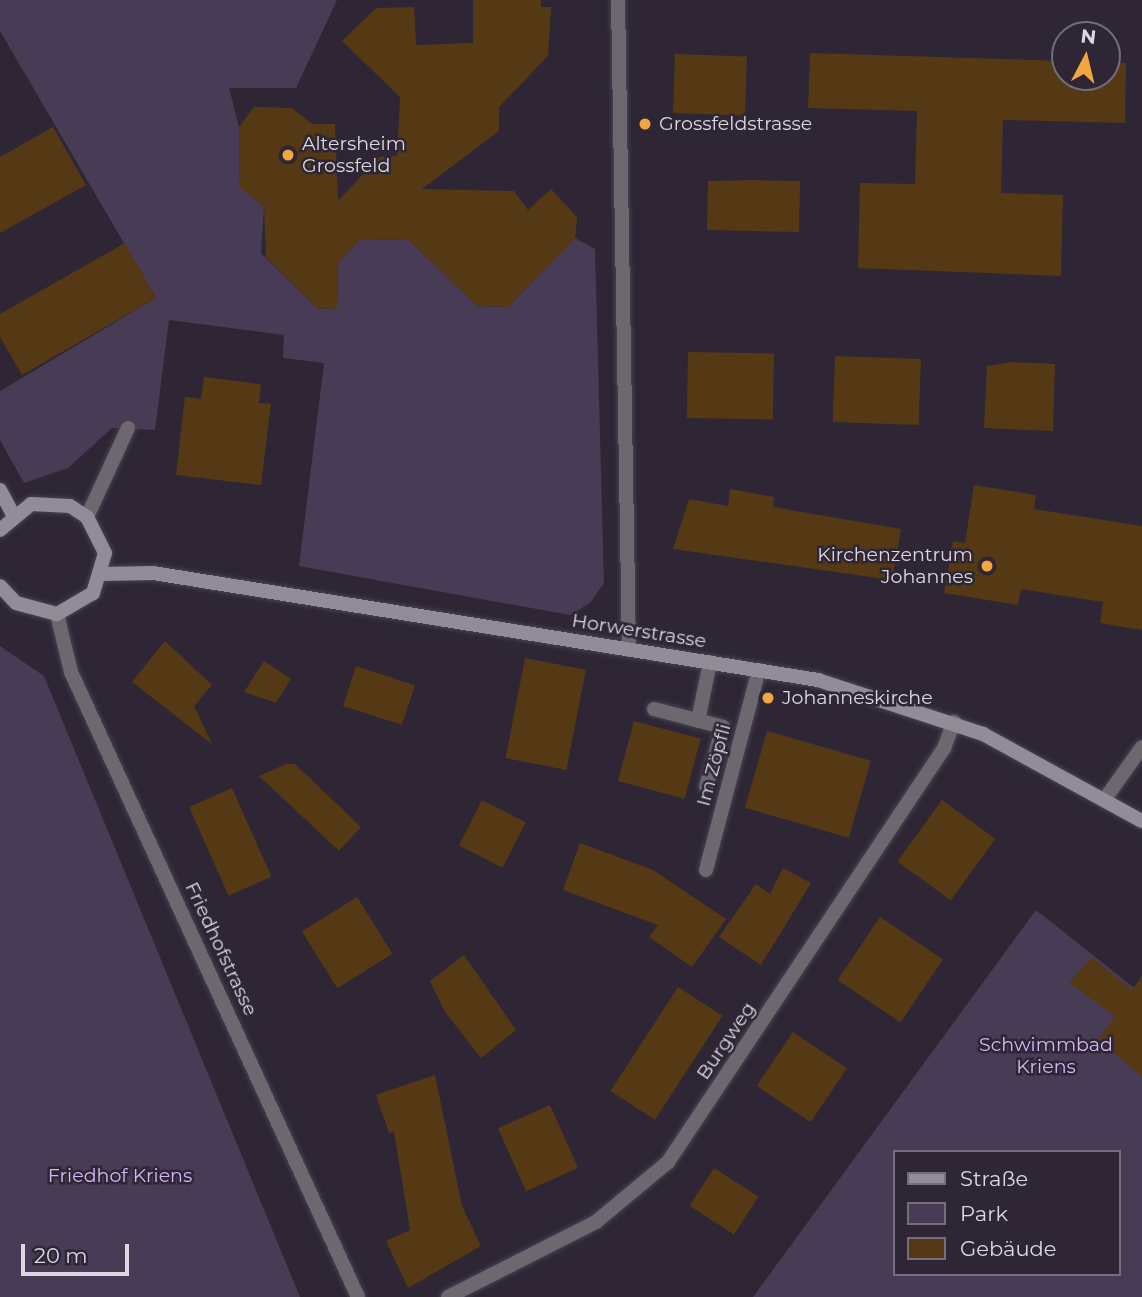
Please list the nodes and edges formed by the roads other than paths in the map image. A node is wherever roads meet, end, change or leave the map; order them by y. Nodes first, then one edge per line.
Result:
1 (618, 0) edge
2 (128, 428) dead end
3 (0, 490) edge
4 (13, 514) junction
5 (87, 517) junction
6 (0, 530) edge
7 (102, 574) junction
8 (0, 587) edge
9 (57, 614) junction
10 (629, 650) junction
11 (710, 662) junction
12 (759, 670) junction
13 (654, 709) dead end
14 (698, 721) junction
15 (954, 722) junction
16 (1142, 747) edge
17 (706, 787) dead end
18 (1107, 796) junction
19 (1142, 821) edge
20 (706, 870) dead end
21 (358, 1297) edge
22 (448, 1297) edge

1 - 10 street
2 - 5 street
3 - 4 street
4 - 5 street
4 - 6 street
5 - 7 street
7 - 9 street
7 - 10 street, Horwerstrasse
8 - 9 street
9 - 21 street, Friedhofstrasse
10 - 11 street, Horwerstrasse
11 - 12 street, Horwerstrasse
11 - 14 street
12 - 15 street, Horwerstrasse
12 - 20 street, Im Zöpfli
13 - 14 street
14 - 17 street
15 - 18 street, Horwerstrasse
15 - 22 street, Burgweg
16 - 18 street
18 - 19 street, Horwerstrasse

